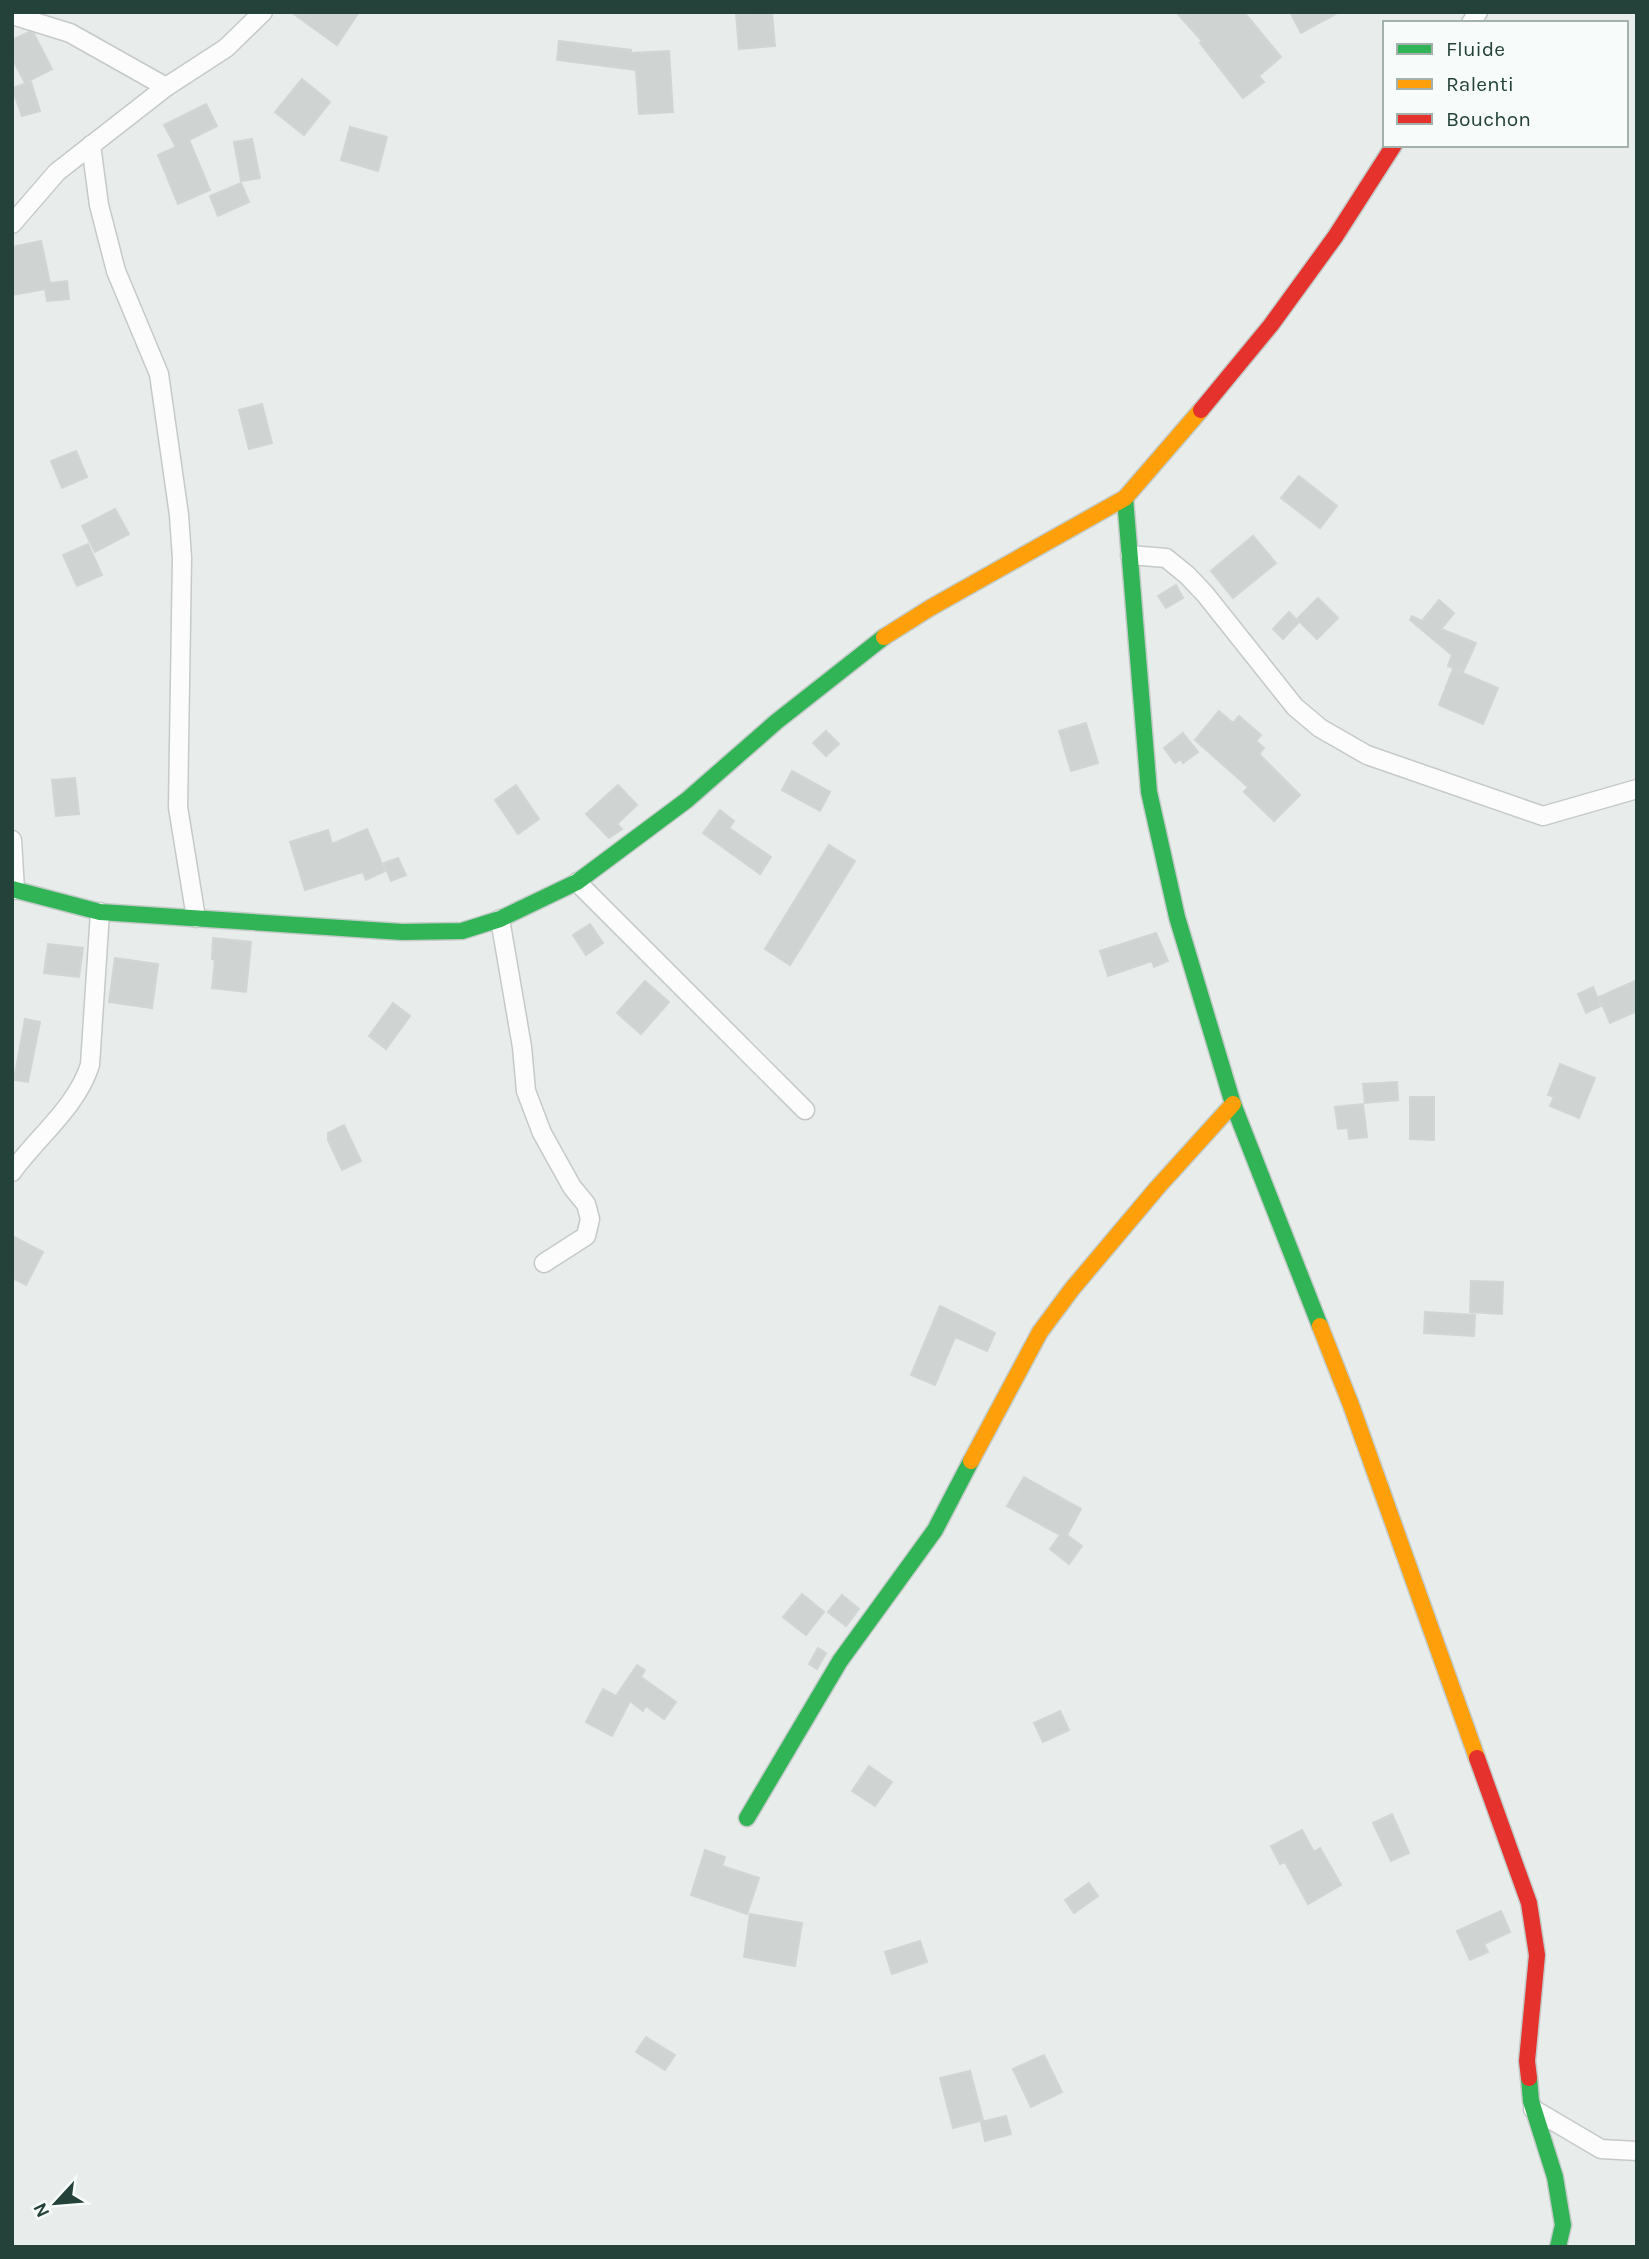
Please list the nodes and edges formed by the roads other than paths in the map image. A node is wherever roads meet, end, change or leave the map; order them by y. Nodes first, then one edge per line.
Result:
1 (263, 12) edge
2 (12, 16) edge
3 (166, 87) junction
4 (91, 145) junction
5 (1393, 147) edge
6 (12, 224) edge
7 (1125, 498) junction
8 (1130, 555) junction
9 (1637, 789) edge
10 (12, 841) edge
11 (577, 882) junction
12 (14, 889) edge
13 (100, 912) junction
14 (196, 918) junction
15 (500, 919) junction
16 (1233, 1104) junction
17 (805, 1111) dead end
18 (12, 1172) edge
19 (544, 1263) dead end
20 (747, 1818) dead end
21 (1533, 2109) junction
22 (1637, 2151) edge
23 (1558, 2247) edge

1 - 3 street
2 - 3 street
3 - 4 street
4 - 6 street
4 - 14 street
5 - 7 street
7 - 8 street
7 - 11 street
8 - 9 street
8 - 16 street
10 - 12 street
11 - 15 street
11 - 17 street
12 - 13 street
13 - 14 street
13 - 18 street
14 - 15 street
15 - 19 street
16 - 20 street
16 - 21 street
21 - 22 street
21 - 23 street

